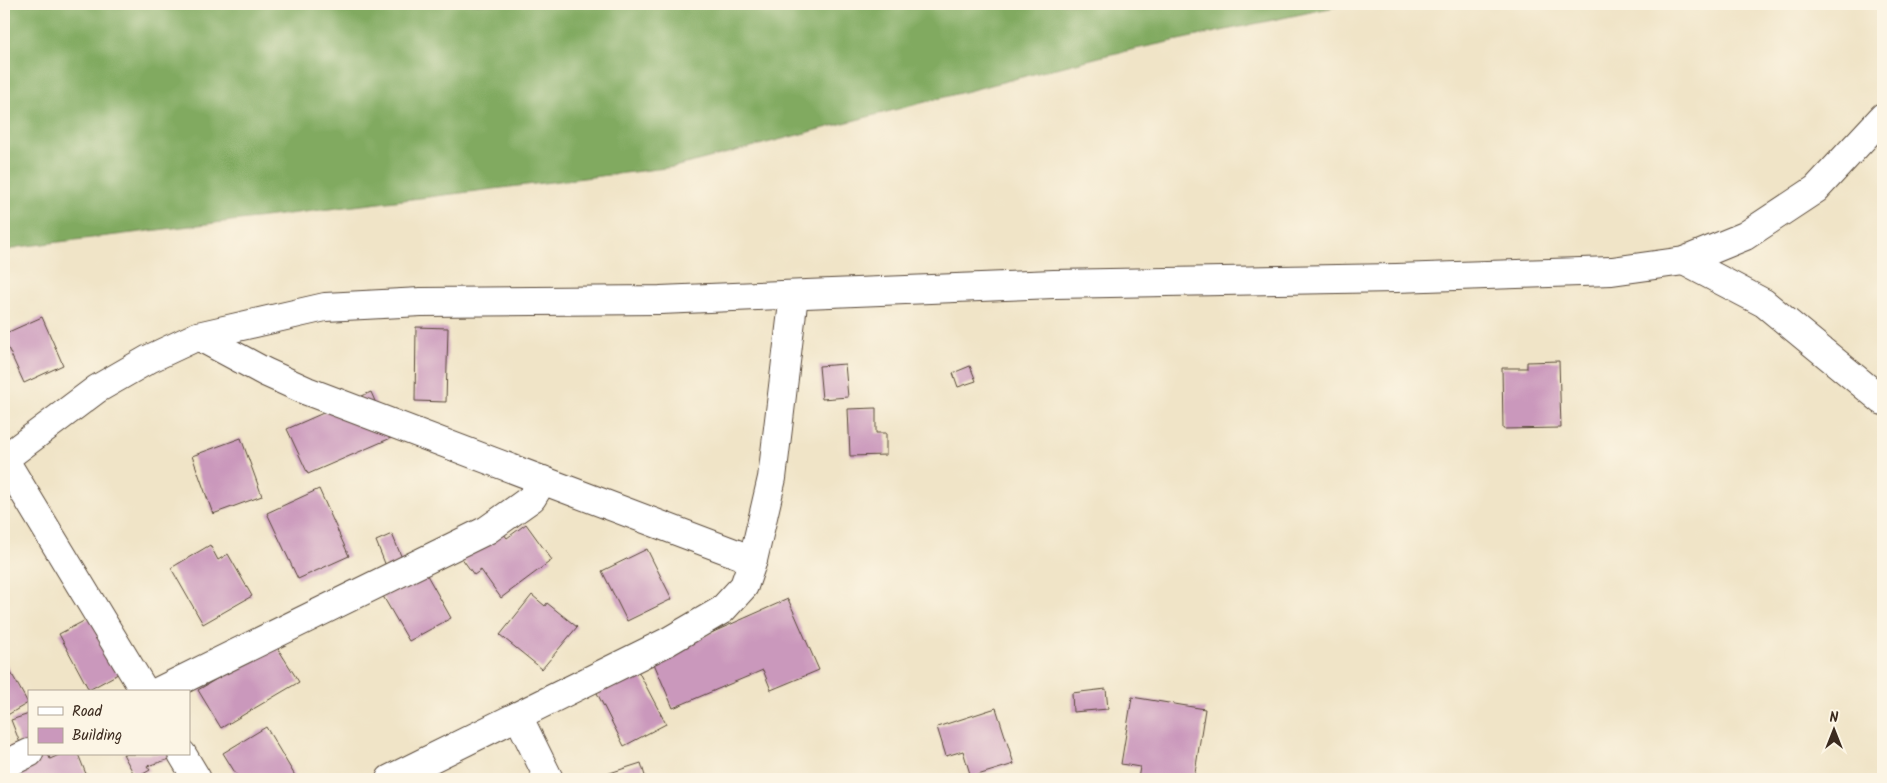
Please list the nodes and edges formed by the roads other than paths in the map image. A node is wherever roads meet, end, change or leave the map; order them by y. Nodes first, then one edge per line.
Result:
1 (1883, 117) edge
2 (1684, 261) junction
3 (794, 295) junction
4 (198, 336) junction
5 (1883, 401) edge
6 (4, 459) edge
7 (544, 480) junction
8 (753, 560) junction
9 (144, 690) edge
10 (161, 690) edge
11 (518, 716) junction
12 (28, 753) edge
13 (183, 756) edge
14 (4, 765) edge
15 (197, 779) edge
16 (390, 779) edge
17 (549, 779) edge

1 - 2 street
2 - 3 street
2 - 5 street
3 - 4 street
3 - 8 street
4 - 6 street
4 - 7 street
6 - 9 street
7 - 8 street
7 - 10 street
8 - 11 street
11 - 16 street
11 - 17 street
12 - 14 street
13 - 15 street

